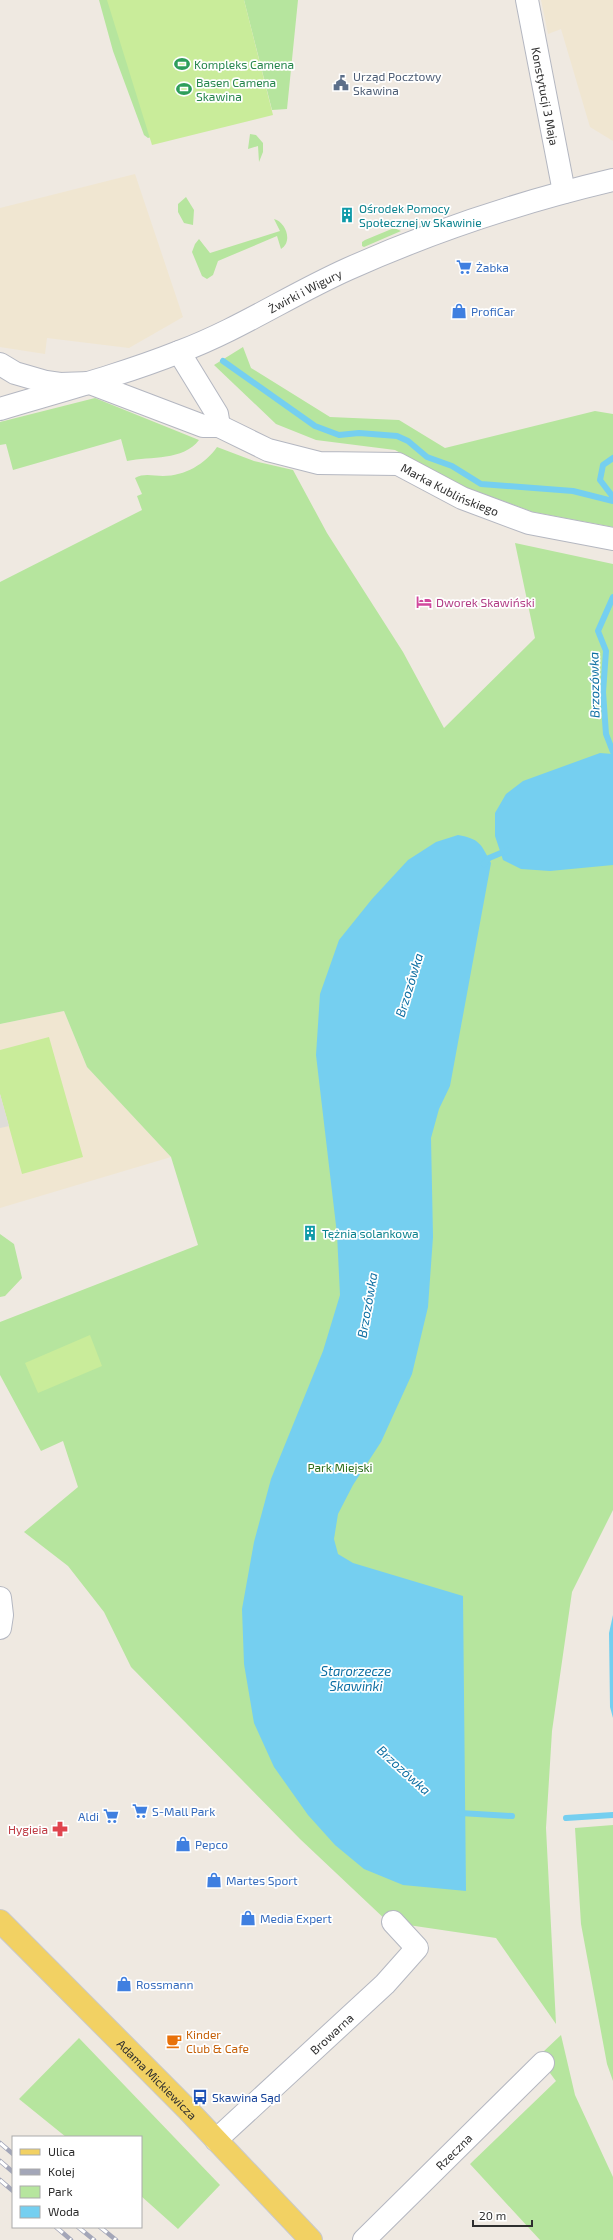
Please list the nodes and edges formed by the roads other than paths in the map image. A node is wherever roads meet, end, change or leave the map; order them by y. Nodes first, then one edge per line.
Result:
1 (527, 0) edge
2 (613, 180) edge
3 (564, 192) junction
4 (179, 352) junction
5 (7, 368) edge
6 (90, 383) junction
7 (1, 409) edge
8 (219, 426) junction
9 (613, 539) edge
10 (0, 1598) edge
11 (0, 1628) edge
12 (0, 1921) edge
13 (393, 1922) dead end
14 (543, 2063) dead end
15 (216, 2140) junction
16 (310, 2240) edge
17 (364, 2240) edge

1 - 3 street, Konstytucji 3 Maja
2 - 3 street, Żwirki i Wigury
3 - 4 street, Żwirki i Wigury
4 - 6 street, Żwirki i Wigury
4 - 8 street
5 - 6 street
5 - 7 street
6 - 7 street, Żwirki i Wigury
6 - 8 street, Marka Kublińskiego
8 - 9 street, Marka Kublińskiego
10 - 11 street
12 - 15 main road, Adama Mickiewicza
13 - 15 street, Browarna
14 - 17 street, Rzeczna
15 - 16 main road, Adama Mickiewicza

